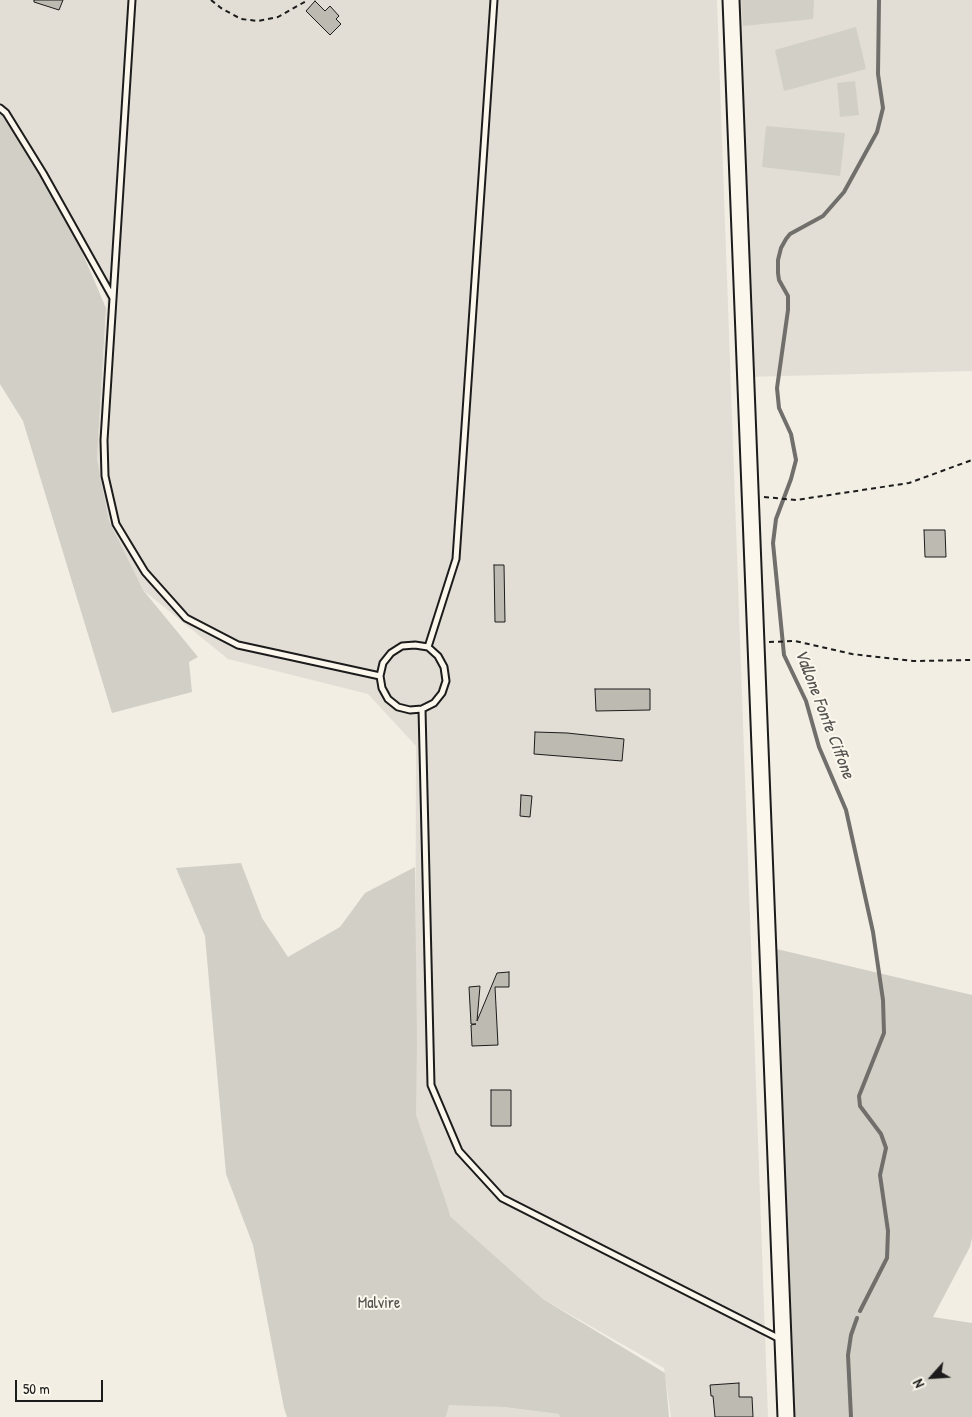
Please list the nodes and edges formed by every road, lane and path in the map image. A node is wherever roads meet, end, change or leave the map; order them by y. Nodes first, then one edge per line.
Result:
1 (132, 0) edge
2 (211, 0) edge
3 (308, 0) edge
4 (494, 0) edge
5 (731, 0) edge
6 (0, 108) edge
7 (113, 299) junction
8 (972, 460) edge
9 (751, 498) junction
10 (774, 642) dead end
11 (428, 647) junction
12 (972, 660) edge
13 (380, 676) junction
14 (422, 709) junction
15 (783, 1340) junction
16 (786, 1417) edge

1 - 7 lane
2 - 3 path
4 - 11 lane
5 - 9 main road
6 - 7 lane
7 - 13 lane
8 - 9 path
9 - 15 main road
10 - 12 path
11 - 13 lane
11 - 14 lane
13 - 14 lane
14 - 15 lane
15 - 16 main road

